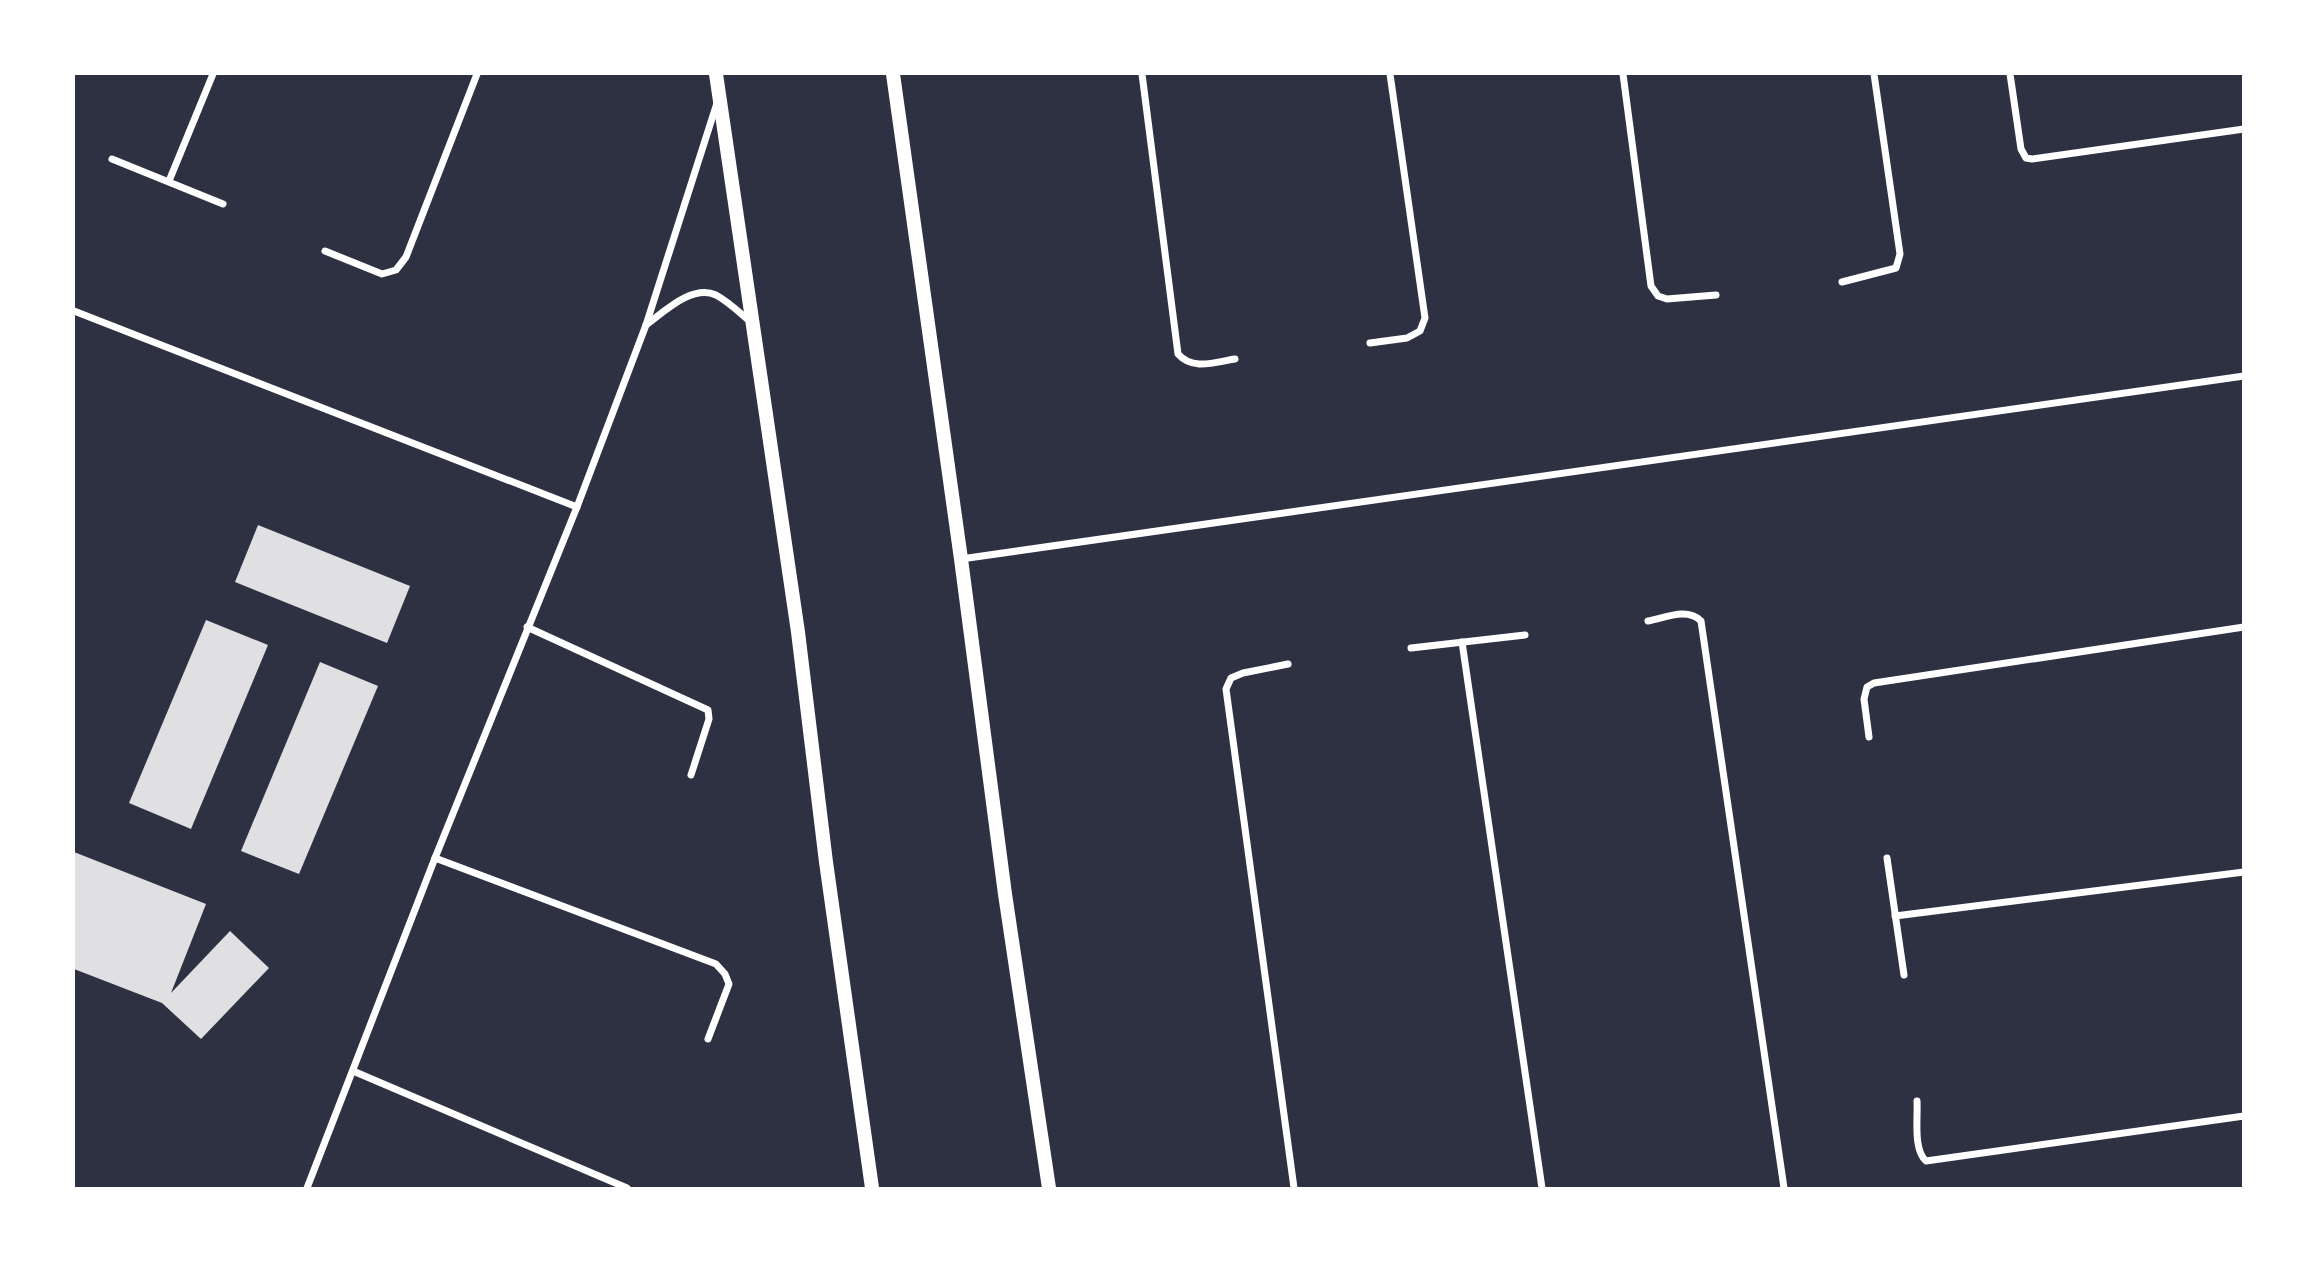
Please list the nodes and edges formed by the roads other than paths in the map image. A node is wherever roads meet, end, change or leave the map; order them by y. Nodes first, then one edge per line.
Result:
1 (213, 74) edge
2 (477, 74) edge
3 (716, 74) edge
4 (893, 74) edge
5 (1142, 74) edge
6 (1390, 74) edge
7 (1623, 74) edge
8 (1874, 74) edge
9 (2010, 74) edge
10 (719, 96) junction
11 (2244, 129) edge
12 (111, 159) dead end
13 (169, 181) junction
14 (223, 204) dead end
15 (325, 251) dead end
16 (1842, 282) dead end
17 (1716, 295) dead end
18 (74, 311) edge
19 (754, 324) junction
20 (646, 325) junction
21 (1370, 343) dead end
22 (1235, 359) dead end
23 (2244, 376) edge
24 (576, 507) junction
25 (961, 559) junction
26 (1648, 621) dead end
27 (527, 627) junction
28 (2244, 627) edge
29 (1525, 635) dead end
30 (1462, 642) junction
31 (1411, 648) dead end
32 (1288, 664) dead end
33 (1869, 737) dead end
34 (691, 775) dead end
35 (435, 858) junction
36 (1887, 858) dead end
37 (2244, 872) edge
38 (1895, 916) junction
39 (1904, 975) dead end
40 (708, 1039) dead end
41 (353, 1071) junction
42 (1917, 1101) dead end
43 (2244, 1116) edge
44 (307, 1188) edge
45 (627, 1188) edge
46 (872, 1188) edge
47 (1049, 1188) edge
48 (1294, 1188) edge
49 (1542, 1188) edge
50 (1784, 1188) edge

1 - 13 street
2 - 15 street
3 - 10 main road
4 - 25 main road
5 - 22 street
6 - 21 street
7 - 17 street
8 - 16 street
9 - 11 street
10 - 19 main road
10 - 20 street
12 - 13 street
13 - 14 street
18 - 24 street
19 - 20 street
19 - 46 main road
20 - 24 street
23 - 25 street
24 - 27 street
25 - 47 main road
26 - 50 street
27 - 34 street
27 - 35 street
28 - 33 street
29 - 30 street
30 - 31 street
30 - 49 street
32 - 48 street
35 - 40 street
35 - 41 street
36 - 38 street
37 - 38 street
38 - 39 street
41 - 44 street
41 - 45 street
42 - 43 street

